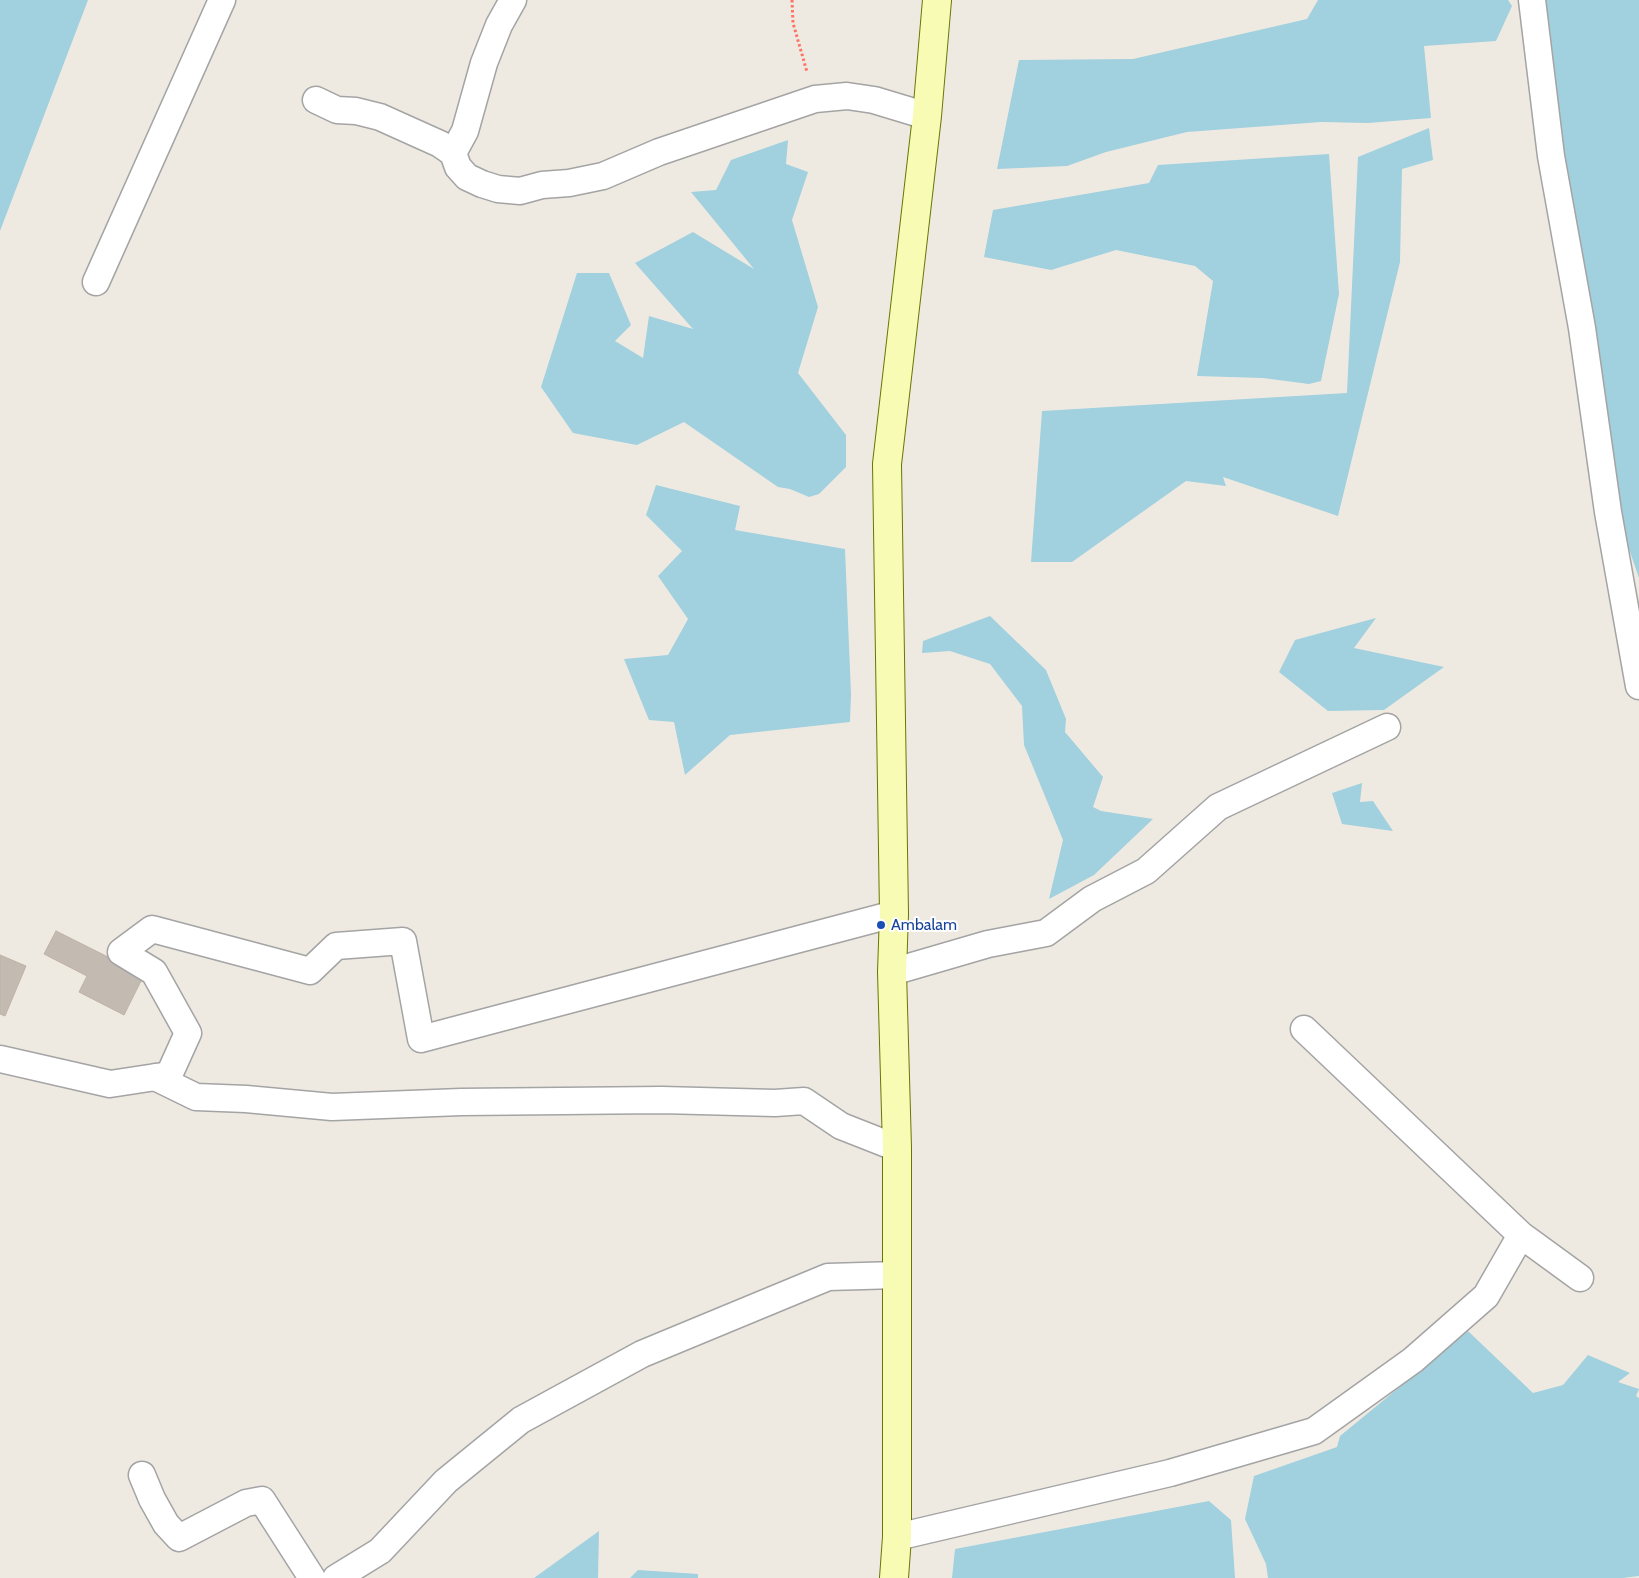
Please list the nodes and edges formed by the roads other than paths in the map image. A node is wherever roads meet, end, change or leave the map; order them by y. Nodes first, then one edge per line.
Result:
1 (222, 0) edge
2 (513, 0) edge
3 (937, 0) edge
4 (1532, 0) edge
5 (316, 100) dead end
6 (927, 116) junction
7 (453, 153) junction
8 (96, 282) dead end
9 (1639, 686) edge
10 (1388, 728) dead end
11 (894, 914) junction
12 (892, 972) junction
13 (1304, 1030) dead end
14 (0, 1059) edge
15 (155, 1077) junction
16 (896, 1148) junction
17 (1521, 1235) junction
18 (898, 1275) junction
19 (1580, 1278) dead end
20 (142, 1475) dead end
21 (897, 1537) junction
22 (312, 1578) edge
23 (336, 1578) edge
24 (894, 1578) edge

1 - 8 street
2 - 7 street
3 - 6 main road
4 - 9 street
5 - 7 street
6 - 7 street
6 - 11 main road
10 - 12 street
11 - 12 main road
11 - 15 street
12 - 16 main road
13 - 17 street
14 - 15 street
15 - 16 street
16 - 18 main road
17 - 19 street
17 - 21 street
18 - 21 main road
18 - 23 street
20 - 22 street
21 - 24 main road

